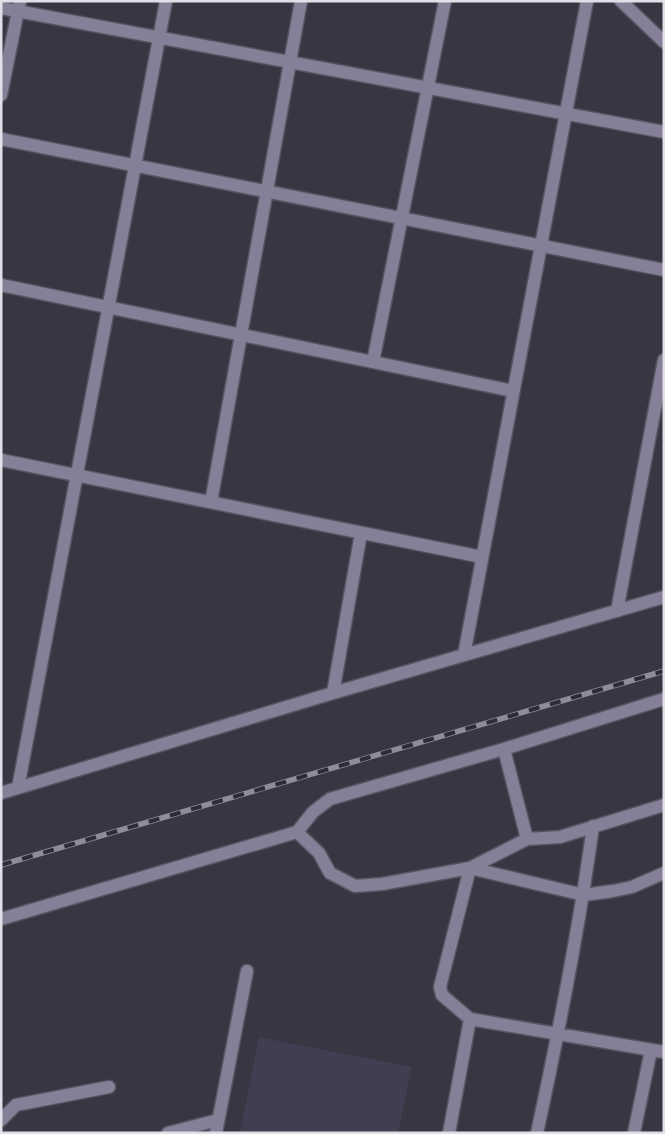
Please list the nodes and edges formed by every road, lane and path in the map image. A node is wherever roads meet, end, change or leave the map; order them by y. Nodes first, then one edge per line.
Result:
1 (166, 1) edge
2 (301, 1) edge
3 (445, 1) edge
4 (587, 1) edge
5 (621, 1) edge
6 (19, 6) edge
7 (1, 8) edge
8 (159, 38) junction
9 (664, 42) edge
10 (290, 62) junction
11 (427, 87) junction
12 (1, 95) edge
13 (565, 113) junction
14 (664, 132) edge
15 (1, 139) edge
16 (135, 166) junction
17 (267, 192) junction
18 (401, 218) junction
19 (541, 246) junction
20 (664, 270) edge
21 (1, 285) edge
22 (109, 307) junction
23 (241, 335) junction
24 (664, 360) edge
25 (373, 362) junction
26 (514, 391) junction
27 (659, 408) edge
28 (1, 460) edge
29 (77, 475) junction
30 (211, 502) junction
31 (361, 533) junction
32 (482, 557) junction
33 (664, 597) edge
34 (617, 611) junction
35 (464, 655) junction
36 (333, 693) junction
37 (664, 699) edge
38 (504, 749) junction
39 (18, 788) junction
40 (1, 793) edge
41 (664, 805) edge
42 (593, 826) junction
43 (297, 832) junction
44 (527, 839) junction
45 (470, 868) junction
46 (664, 873) edge
47 (584, 895) junction
48 (1, 919) edge
49 (247, 971) dead end
50 (470, 1019) junction
51 (558, 1034) junction
52 (651, 1050) junction
53 (664, 1052) edge
54 (109, 1087) dead end
55 (1, 1120) edge
56 (217, 1126) edge
57 (168, 1133) edge
58 (449, 1133) edge
59 (537, 1133) edge
60 (634, 1133) edge

1 - 8 street
2 - 10 street
3 - 11 street
4 - 13 street
5 - 9 street
6 - 7 street
6 - 8 street
6 - 12 street
8 - 10 street
8 - 16 street
10 - 11 street
10 - 17 street
11 - 13 street
11 - 18 street
13 - 14 street
13 - 19 street
15 - 16 street
16 - 17 street
16 - 22 street
17 - 18 street
17 - 23 street
18 - 19 street
18 - 25 street
19 - 20 street
19 - 26 street
21 - 22 street
22 - 23 street
22 - 29 street
23 - 25 street
23 - 30 street
24 - 27 street
25 - 26 street
26 - 32 street
27 - 34 street
28 - 29 street
29 - 30 street
29 - 39 street
30 - 31 street
31 - 32 street
31 - 36 street
32 - 35 street
33 - 34 street
34 - 35 street
35 - 36 street
36 - 39 street
37 - 38 street
38 - 43 street
38 - 44 street
39 - 40 street
41 - 42 street
42 - 44 street
42 - 47 street
43 - 45 street
43 - 48 street
44 - 45 street
45 - 47 street
45 - 50 street
46 - 47 street
47 - 51 street
49 - 56 street
50 - 51 street
50 - 58 street
51 - 52 street
51 - 59 street
52 - 53 street
52 - 60 street
54 - 55 street
56 - 57 street

